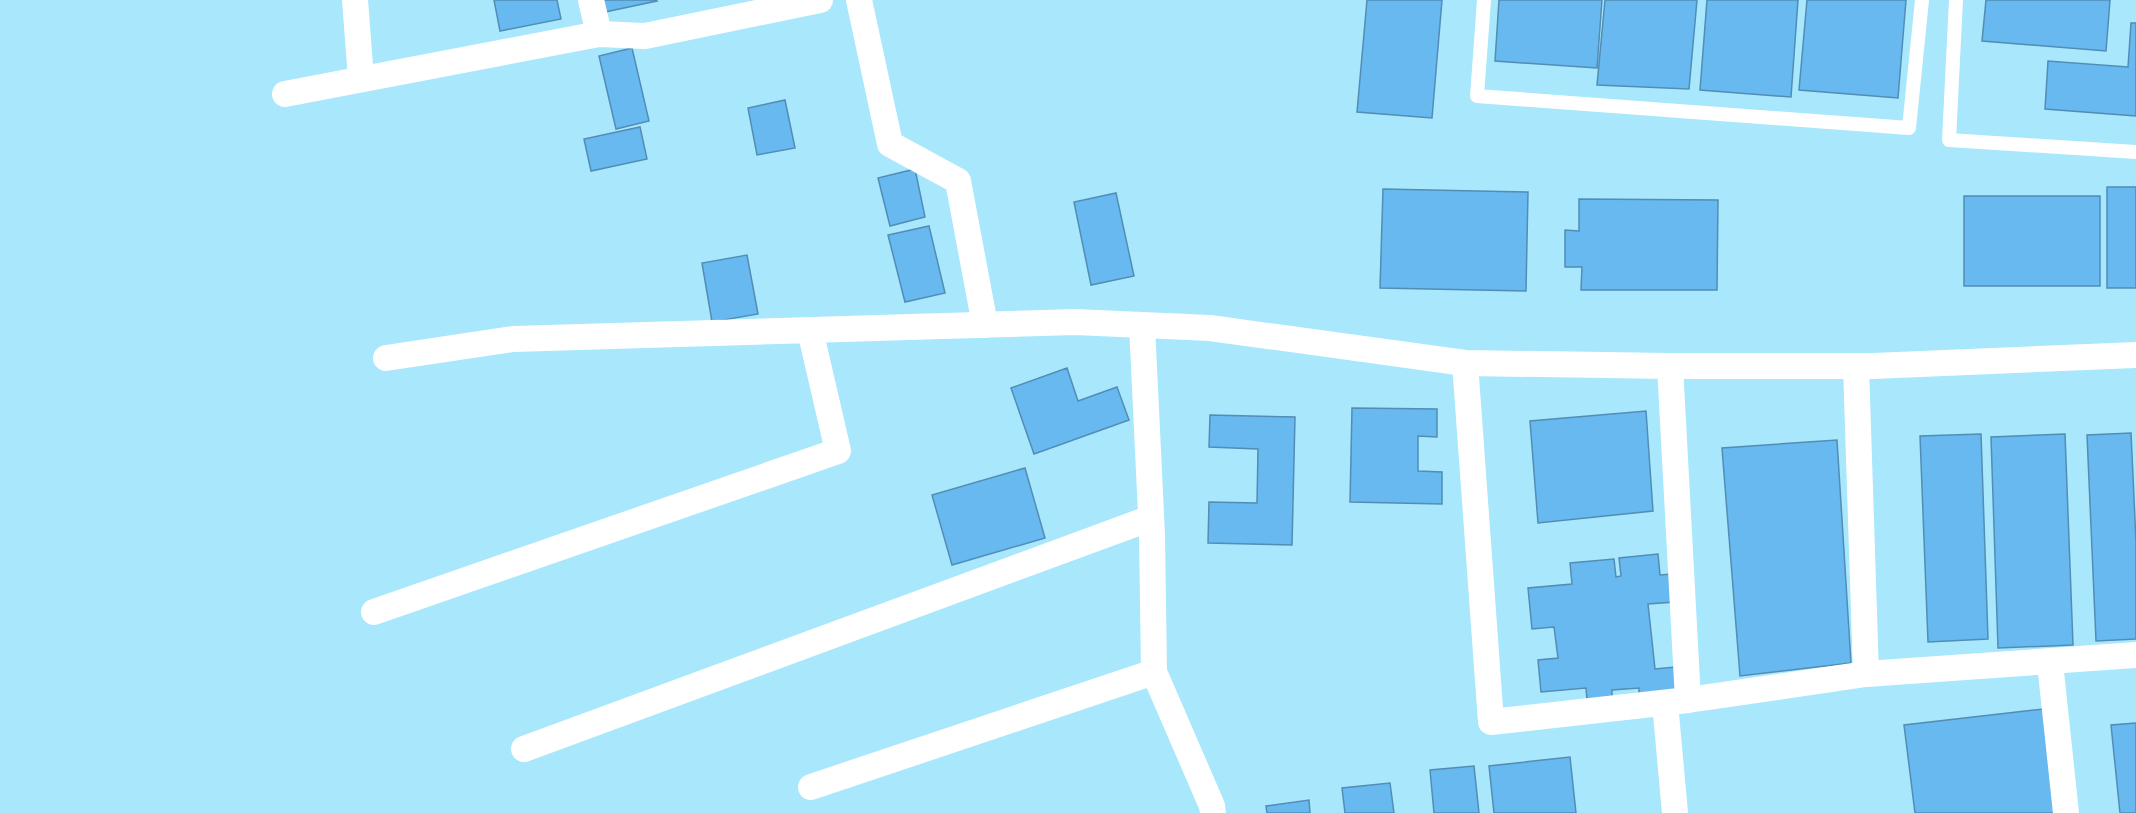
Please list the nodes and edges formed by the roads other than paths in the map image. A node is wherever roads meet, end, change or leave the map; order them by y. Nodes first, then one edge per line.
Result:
1 (355, 0) edge
2 (591, 0) edge
3 (820, 0) edge
4 (859, 0) edge
5 (1484, 0) edge
6 (1922, 0) edge
7 (1956, 0) edge
8 (599, 34) junction
9 (361, 79) junction
10 (285, 94) dead end
11 (2136, 152) edge
12 (985, 325) junction
13 (1142, 325) junction
14 (810, 330) junction
15 (2136, 355) edge
16 (386, 358) dead end
17 (1466, 363) junction
18 (1670, 366) junction
19 (1856, 366) junction
20 (1151, 518) junction
21 (374, 612) dead end
22 (2136, 655) edge
23 (2050, 663) junction
24 (1154, 672) junction
25 (1866, 674) junction
26 (1676, 701) junction
27 (524, 749) dead end
28 (811, 787) dead end
29 (1213, 813) edge
30 (1675, 813) edge
31 (2066, 813) edge

1 - 9 street
2 - 8 street
3 - 8 street
4 - 12 street
5 - 6 lane
7 - 11 lane
8 - 9 street
9 - 10 street
12 - 13 street
12 - 14 street
13 - 17 street
13 - 20 street
14 - 16 street
14 - 21 street
15 - 19 street
17 - 18 street
17 - 26 street
18 - 19 street
18 - 26 street
19 - 25 street
20 - 24 street
20 - 27 street
22 - 23 street
23 - 25 street
23 - 31 street
24 - 28 street
24 - 29 street
25 - 26 street
26 - 30 street

